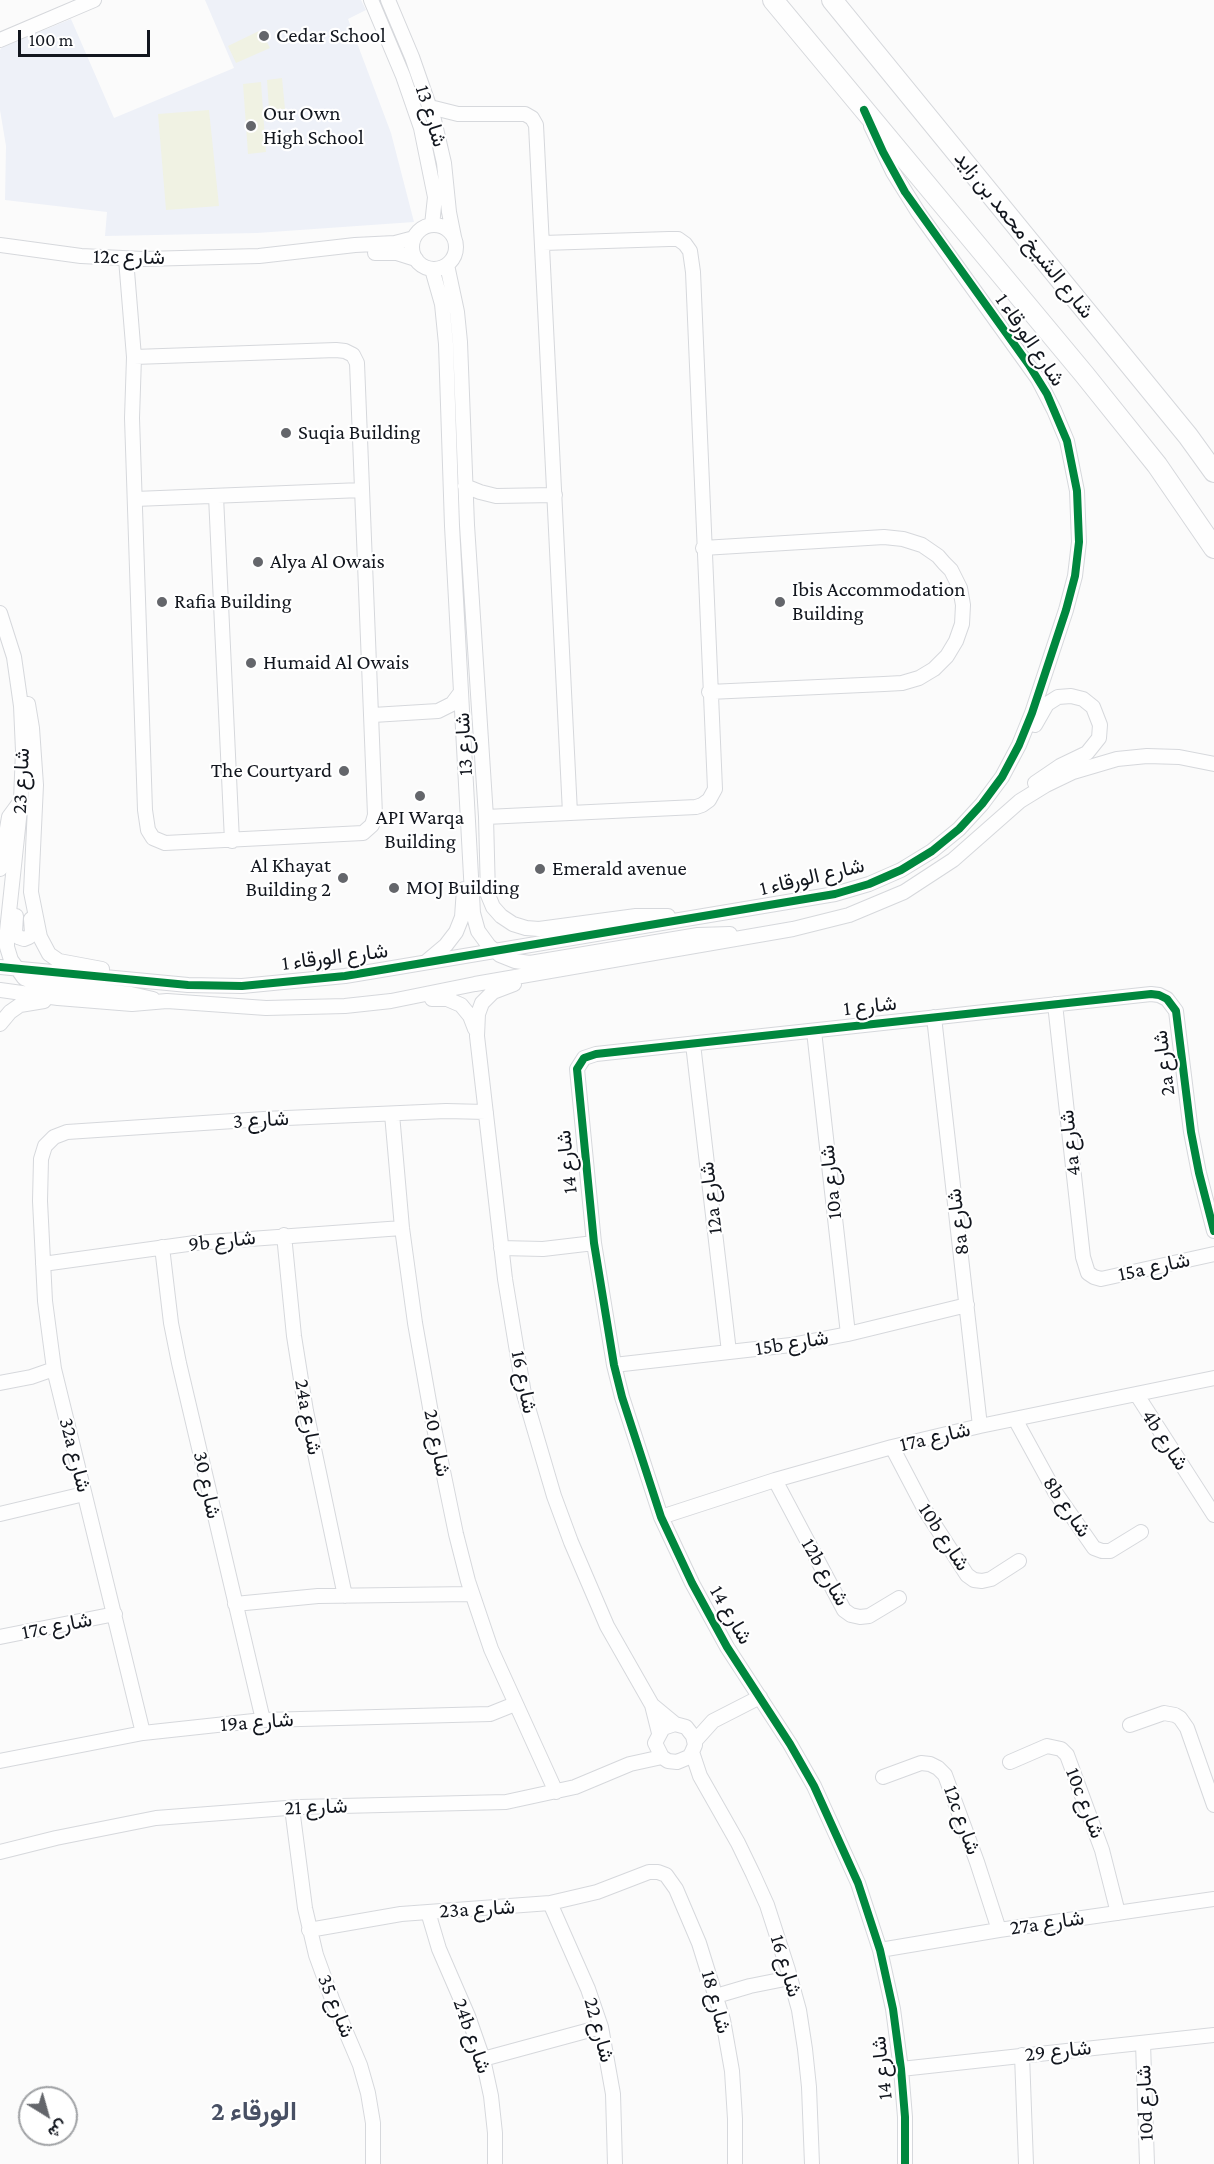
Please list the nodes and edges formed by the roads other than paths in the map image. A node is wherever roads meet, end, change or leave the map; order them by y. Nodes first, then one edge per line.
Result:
1 (94, 0) edge
2 (371, 0) edge
3 (388, 0) edge
4 (773, 0) edge
5 (832, 0) edge
6 (0, 40) edge
7 (430, 107) junction
8 (864, 110) junction
9 (458, 114) junction
10 (438, 134) junction
11 (432, 225) junction
12 (454, 237) junction
13 (414, 238) junction
14 (543, 243) junction
15 (0, 245) edge
16 (259, 256) junction
17 (130, 259) junction
18 (416, 260) junction
19 (447, 265) junction
20 (432, 269) junction
21 (134, 357) junction
22 (1214, 472) edge
23 (465, 486) junction
24 (362, 490) junction
25 (496, 495) junction
26 (555, 495) junction
27 (216, 496) junction
28 (135, 500) junction
29 (466, 511) junction
30 (703, 548) junction
31 (1214, 548) edge
32 (0, 613) edge
33 (14, 657) junction
34 (461, 692) junction
35 (709, 692) junction
36 (438, 711) junction
37 (373, 715) junction
38 (464, 729) junction
39 (1214, 764) edge
40 (1002, 777) junction
41 (21, 800) junction
42 (1020, 801) junction
43 (570, 813) junction
44 (486, 817) junction
45 (18, 830) junction
46 (232, 840) junction
47 (2, 845) edge
48 (470, 867) junction
49 (0, 869) edge
50 (31, 876) junction
51 (10, 892) junction
52 (693, 919) junction
53 (0, 925) edge
54 (753, 936) junction
55 (494, 950) junction
56 (423, 963) junction
57 (0, 967) edge
58 (16, 970) junction
59 (538, 974) junction
60 (165, 984) junction
61 (0, 990) edge
62 (58, 998) junction
63 (1167, 999) joint
64 (158, 1001) junction
65 (391, 1001) junction
66 (1055, 1004) junction
67 (934, 1017) junction
68 (0, 1024) edge
69 (814, 1030) junction
70 (477, 1036) junction
71 (693, 1044) junction
72 (579, 1063) joint
73 (485, 1108) junction
74 (392, 1114) junction
75 (41, 1172) joint
76 (402, 1228) junction
77 (1214, 1231) edge
78 (284, 1235) junction
79 (594, 1243) junction
80 (162, 1247) junction
81 (502, 1253) junction
82 (1214, 1254) edge
83 (43, 1264) junction
84 (1094, 1277) joint
85 (967, 1305) junction
86 (848, 1334) junction
87 (729, 1352) junction
88 (614, 1365) junction
89 (54, 1369) junction
90 (1214, 1378) edge
91 (0, 1383) edge
92 (1137, 1395) junction
93 (1015, 1419) junction
94 (980, 1426) junction
95 (892, 1447) junction
96 (775, 1480) junction
97 (84, 1494) junction
98 (0, 1514) edge
99 (1214, 1515) edge
100 (662, 1517) junction
101 (1141, 1532) dead end
102 (1019, 1561) dead end
103 (472, 1594) junction
104 (345, 1596) junction
105 (899, 1598) dead end
106 (235, 1604) junction
107 (115, 1614) junction
108 (0, 1637) edge
109 (758, 1694) junction
110 (515, 1704) junction
111 (652, 1706) junction
112 (263, 1720) junction
113 (713, 1721) junction
114 (680, 1725) junction
115 (1130, 1725) dead end
116 (142, 1732) junction
117 (657, 1738) junction
118 (694, 1747) junction
119 (662, 1757) junction
120 (0, 1761) edge
121 (677, 1762) junction
122 (1010, 1762) dead end
123 (630, 1764) junction
124 (883, 1778) dead end
125 (704, 1784) junction
126 (552, 1793) junction
127 (1214, 1805) edge
128 (296, 1807) junction
129 (0, 1852) edge
130 (641, 1875) joint
131 (1214, 1899) edge
132 (550, 1903) junction
133 (428, 1912) junction
134 (1118, 1913) junction
135 (309, 1930) junction
136 (999, 1930) junction
137 (880, 1950) junction
138 (789, 1974) junction
139 (716, 1996) junction
140 (601, 2027) junction
141 (1214, 2035) edge
142 (1143, 2043) junction
143 (1022, 2055) junction
144 (483, 2060) junction
145 (902, 2069) junction
146 (373, 2164) edge
147 (495, 2164) edge
148 (615, 2164) edge
149 (735, 2164) edge
150 (812, 2164) edge
151 (905, 2164) edge
152 (1026, 2164) edge
153 (1147, 2164) edge

1 - 6 street
2 - 11 street, شارع 13
3 - 7 street, شارع 13
4 - 8 highway, شارع الشيخ محمد بن زايد
5 - 22 highway, شارع الشيخ محمد بن زايد
7 - 9 street
7 - 10 street, شارع 13
8 - 31 highway, شارع الشيخ محمد بن زايد
8 - 40 street, شارع الورقاء 1
9 - 10 street
9 - 14 street
10 - 12 street, شارع 13
11 - 12 street
11 - 13 street
12 - 19 street
13 - 16 street, 12c شارع
13 - 18 street
14 - 26 street
14 - 30 street
15 - 17 street, 12c شارع
16 - 17 street, 12c شارع
16 - 18 street, 12c شارع
17 - 21 street
18 - 20 street
19 - 20 street
19 - 23 street, شارع 13
20 - 34 street, شارع 13
21 - 24 street
21 - 28 street
23 - 25 street
23 - 29 street, شارع 13
24 - 27 street
24 - 37 street
25 - 26 street
25 - 29 street
26 - 43 street
27 - 28 street
27 - 46 street
28 - 46 street
29 - 44 street, شارع 13
30 - 35 street
30 - 35 street
32 - 33 street, شارع 23
33 - 41 street, شارع 23
33 - 50 street, شارع 23
34 - 36 street
34 - 38 street, شارع 13
35 - 43 street
36 - 37 street
36 - 38 street
37 - 46 street
38 - 48 street, شارع 13
39 - 42 street, شارع الورقاء 1
40 - 42 street
40 - 52 street, شارع الورقاء 1
41 - 45 street, شارع 23
41 - 47 street
42 - 54 street, شارع الورقاء 1
43 - 44 street
44 - 52 street, شارع 13
45 - 50 street
45 - 51 street, شارع 23
47 - 49 street
48 - 55 street, شارع 13
48 - 56 street
50 - 60 street, شارع 23
51 - 53 street
51 - 58 street, شارع 23
52 - 55 street, شارع الورقاء 1
54 - 55 street
54 - 59 street, شارع الورقاء 1
55 - 56 street, شارع الورقاء 1
56 - 60 street, شارع الورقاء 1
57 - 58 street, شارع الورقاء 1
58 - 60 street, شارع الورقاء 1
58 - 64 street
59 - 65 street, شارع الورقاء 1
59 - 70 street, شارع 16
61 - 62 street, شارع الورقاء 1
62 - 64 street, شارع الورقاء 1
62 - 68 street
63 - 66 street, شارع 1
63 - 77 street, 2a شارع
64 - 65 street, شارع الورقاء 1
65 - 70 street, شارع 16
66 - 67 street, شارع 1
66 - 84 street, 4a شارع
67 - 69 street, شارع 1
67 - 85 street, 8a شارع
69 - 71 street, شارع 1
69 - 86 street, 10a شارع
70 - 73 street, شارع 16
71 - 72 street, شارع 1
71 - 87 street, 12a شارع
72 - 79 street, شارع 14
73 - 74 street, شارع 3
73 - 81 street, شارع 16
74 - 75 street, شارع 3
74 - 76 street, شارع 20
75 - 83 street, 32a شارع
76 - 78 street, 9b شارع
76 - 103 street, شارع 20
78 - 80 street, 9b شارع
78 - 104 street, 24a شارع
79 - 81 street
79 - 88 street, شارع 14
80 - 83 street, 9b شارع
80 - 106 street, شارع 30
81 - 111 street, شارع 16
82 - 84 street, 15a شارع
83 - 89 street, 32a شارع
85 - 86 street, 15b شارع
85 - 94 street, 8a شارع
86 - 87 street, 15b شارع
87 - 88 street, 15b شارع
88 - 100 street, شارع 14
89 - 91 street
89 - 97 street, 32a شارع
90 - 92 street, 17a شارع
92 - 93 street, 17a شارع
92 - 99 street, 4b شارع
93 - 94 street, 17a شارع
93 - 101 street, 8b شارع
94 - 95 street, 17a شارع
95 - 96 street, 17a شارع
95 - 102 street, 10b شارع
96 - 100 street, 17a شارع
96 - 105 street, 12b شارع
97 - 98 street
97 - 107 street, 32a شارع
100 - 109 street, شارع 14
103 - 104 street
103 - 110 street, شارع 20
104 - 106 street
106 - 112 street, شارع 30
107 - 108 street, 17c شارع
107 - 116 street, 32a شارع
109 - 113 street
109 - 137 street, شارع 14
110 - 112 street, 19a شارع
110 - 126 street, شارع 20
111 - 114 street, شارع 16
111 - 117 street, شارع 16
112 - 116 street, 19a شارع
113 - 114 street
113 - 118 street
114 - 117 street
114 - 118 street
115 - 127 street
116 - 120 street, 19a شارع
117 - 119 street
117 - 123 street, شارع 21
118 - 121 street
118 - 125 street, شارع 16
119 - 121 street
119 - 123 street, شارع 21
121 - 125 street, شارع 16
122 - 134 street, 10c شارع
123 - 126 street, شارع 21
124 - 136 street, 12c شارع
125 - 138 street, شارع 16
126 - 128 street, شارع 21
128 - 129 street, شارع 21
128 - 135 street, شارع 35
130 - 132 street, 23a شارع
130 - 139 street, شارع 18
131 - 134 street, 27a شارع
132 - 133 street, 23a شارع
132 - 140 street, شارع 22
133 - 135 street, 23a شارع
133 - 144 street, 24b شارع
134 - 136 street, 27a شارع
135 - 146 street, شارع 35
136 - 137 street, 27a شارع
137 - 145 street, شارع 14
138 - 139 street
138 - 150 street, شارع 16
139 - 149 street, شارع 18
140 - 144 street
140 - 148 street, شارع 22
141 - 142 street, شارع 29
142 - 143 street, شارع 29
142 - 153 street, 10d شارع
143 - 145 street, شارع 29
143 - 152 street
144 - 147 street, 24b شارع
145 - 151 street, شارع 14

